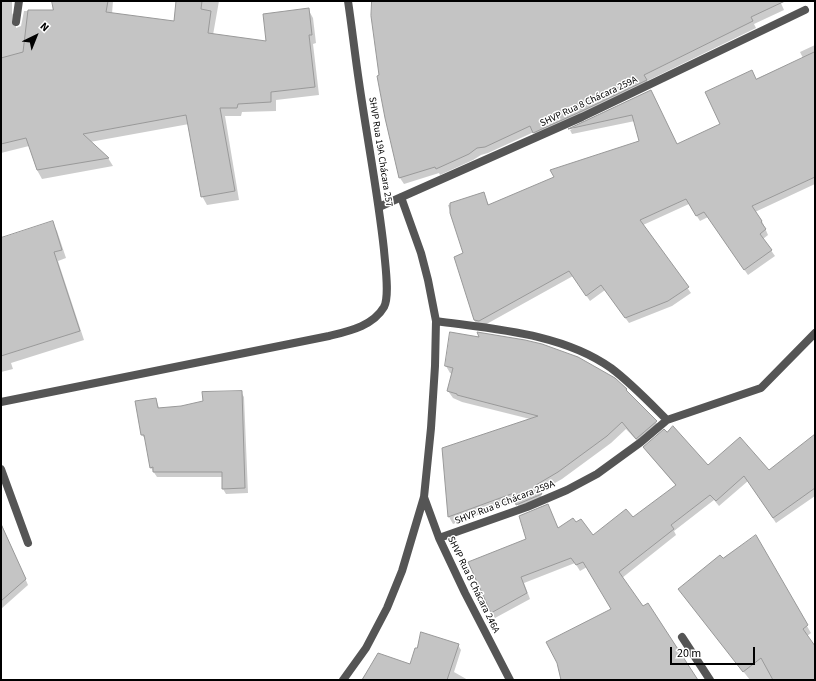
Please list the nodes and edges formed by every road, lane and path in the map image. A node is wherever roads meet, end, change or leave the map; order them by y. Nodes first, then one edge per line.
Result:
1 (19, 1) edge
2 (348, 1) edge
3 (806, 10) dead end
4 (16, 22) dead end
5 (401, 197) junction
6 (379, 207) junction
7 (436, 321) junction
8 (815, 333) edge
9 (1, 402) edge
10 (667, 420) junction
11 (1, 469) edge
12 (424, 497) junction
13 (439, 538) junction
14 (28, 543) dead end
15 (682, 637) dead end
16 (343, 680) edge
17 (510, 680) edge
18 (710, 680) edge

1 - 4 street
2 - 6 street, SHVP Rua 19A Chácara 257
3 - 5 street, SHVP Rua 8 Chácara 259A
5 - 6 street, SHVP Rua 8 Chácara 259A
5 - 7 street
6 - 9 street, SHVP Rua 19A Chácara 257
7 - 10 street
7 - 12 street
8 - 10 street, SHVP Rua 8 Chácara 259A
10 - 13 street, SHVP Rua 8 Chácara 259A
11 - 14 street
12 - 13 street, SHVP Rua 8 Chácara 246A
12 - 16 street
13 - 17 street, SHVP Rua 8 Chácara 246A
15 - 18 street

